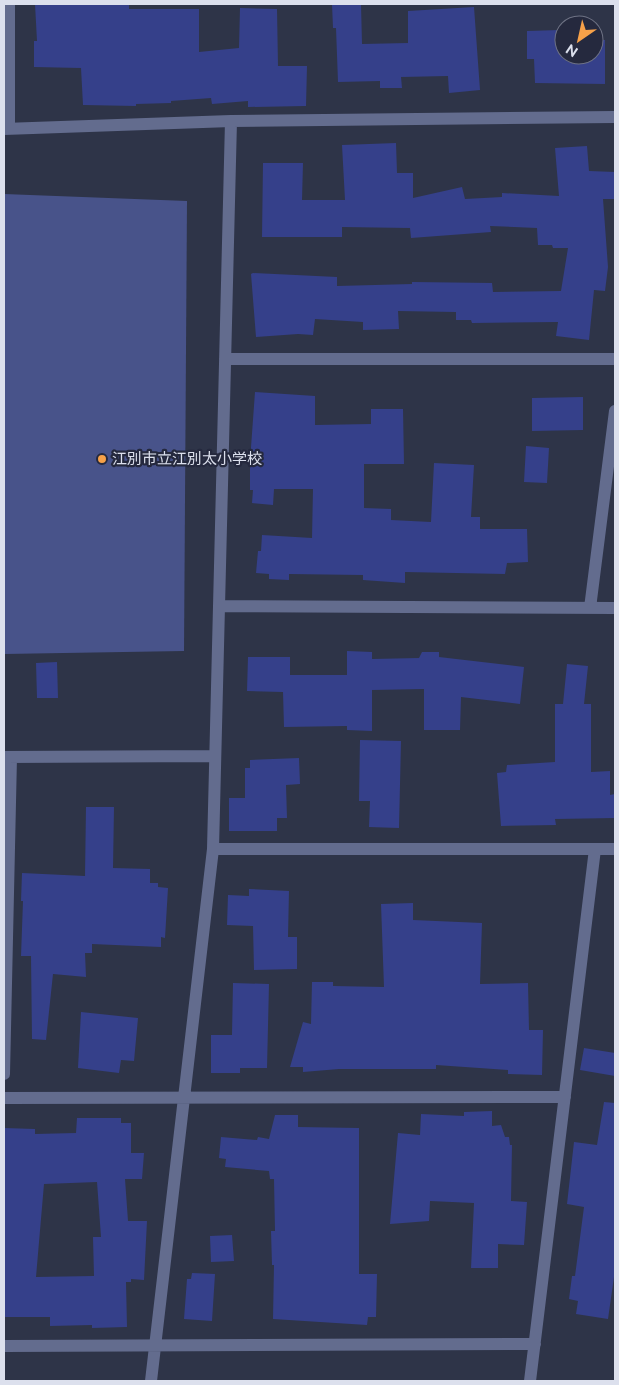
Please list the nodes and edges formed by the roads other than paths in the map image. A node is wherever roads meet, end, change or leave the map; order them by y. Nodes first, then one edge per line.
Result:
1 (8, 4) edge
2 (615, 117) edge
3 (231, 121) junction
4 (6, 128) edge
5 (225, 359) junction
6 (615, 359) edge
7 (615, 411) edge
8 (219, 606) junction
9 (590, 608) junction
10 (615, 608) edge
11 (215, 756) junction
12 (7, 757) edge
13 (212, 849) junction
14 (595, 849) junction
15 (615, 849) edge
16 (4, 1074) edge
17 (565, 1097) junction
18 (4, 1098) edge
19 (183, 1098) junction
20 (155, 1344) junction
21 (535, 1344) junction
22 (4, 1346) edge
23 (151, 1381) edge
24 (530, 1381) edge

1 - 4 street
2 - 3 street
3 - 4 street
3 - 5 street
5 - 6 street
5 - 8 street
7 - 9 street
8 - 9 street
8 - 11 street
9 - 10 street
11 - 12 street
11 - 13 street
12 - 16 street
13 - 14 street
13 - 19 street
14 - 15 street
14 - 17 street
17 - 19 street
17 - 21 street
18 - 19 street
19 - 20 street
20 - 21 street
20 - 22 street
20 - 23 street
21 - 24 street

